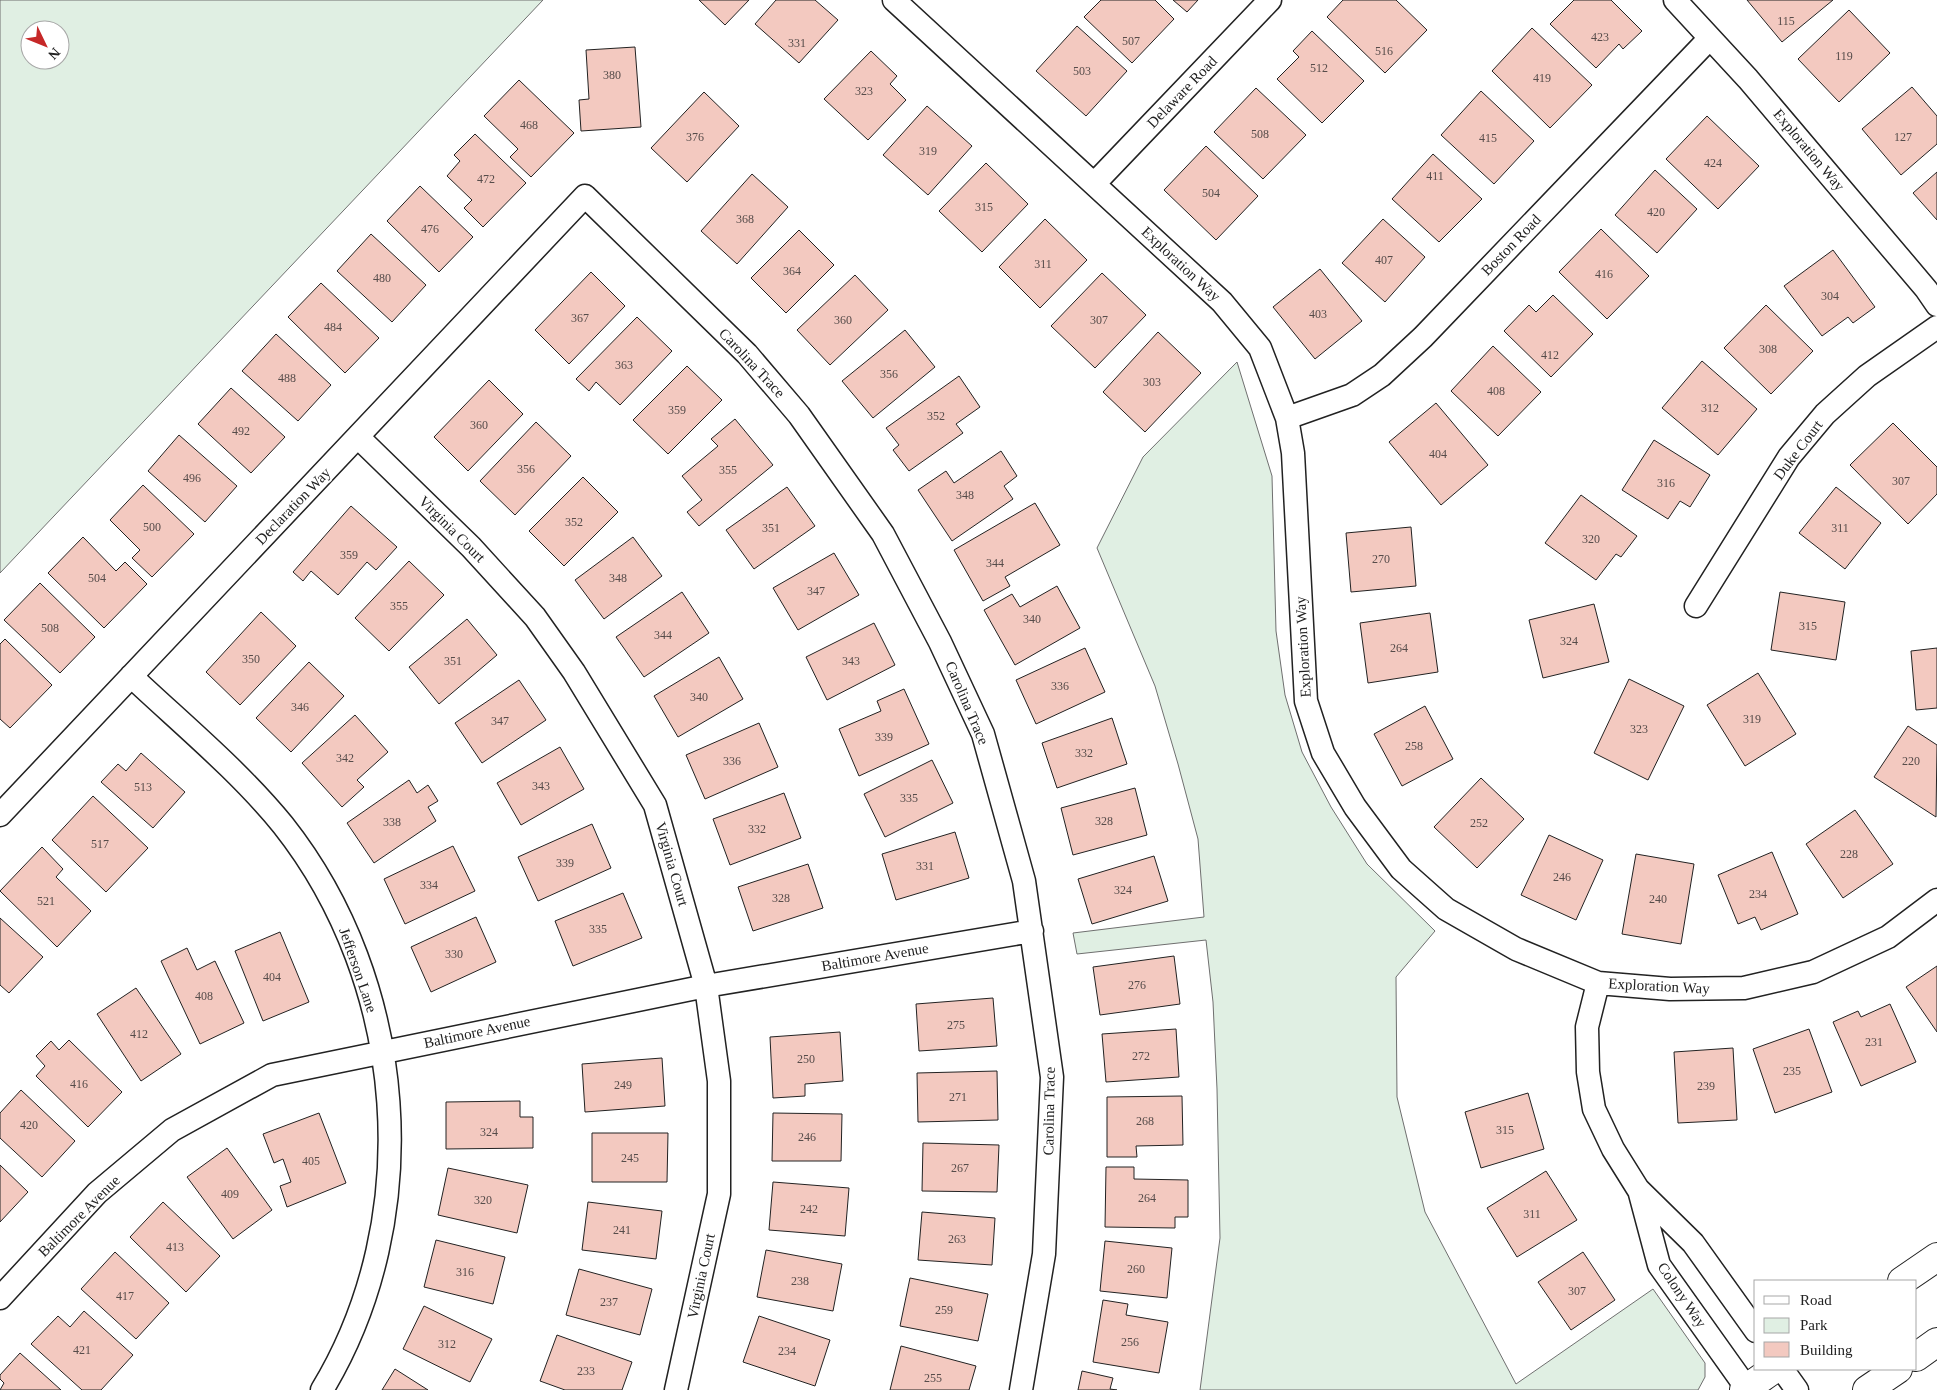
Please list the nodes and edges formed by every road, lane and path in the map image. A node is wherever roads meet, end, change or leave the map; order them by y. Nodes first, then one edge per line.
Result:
1 (894, 0) edge
2 (1270, 0) edge
3 (1675, 0) edge
4 (1710, 38) junction
5 (1094, 184) junction
6 (586, 196) joint
7 (1937, 305) edge
8 (1937, 327) edge
9 (1287, 418) junction
10 (358, 437) junction
11 (1696, 606) dead end
12 (132, 676) junction
13 (0, 815) edge
14 (1937, 900) edge
15 (1032, 931) junction
16 (1598, 982) junction
17 (706, 986) junction
18 (381, 1052) junction
19 (1638, 1189) junction
20 (1937, 1258) edge
21 (1904, 1280) edge
22 (0, 1298) edge
23 (1754, 1328) edge
24 (1937, 1342) edge
25 (1917, 1355) edge
26 (1773, 1370) edge
27 (1783, 1370) edge
28 (1897, 1370) edge
29 (1746, 1389) edge
30 (322, 1390) edge
31 (676, 1390) edge
32 (1021, 1390) edge
33 (1797, 1390) edge
34 (1867, 1390) edge

1 - 5 street, Exploration Way
2 - 5 street, Delaware Road
3 - 4 street, Exploration Way
4 - 7 street, Exploration Way
4 - 9 street, Boston Road
5 - 9 street, Exploration Way
6 - 10 street, Declaration Way
6 - 15 street, Carolina Trace
8 - 11 street, Duke Court
9 - 16 street, Exploration Way
10 - 12 street, Declaration Way
10 - 17 street, Virginia Court
12 - 13 street, Declaration Way
12 - 18 street, Jefferson Lane
14 - 16 street, Exploration Way
15 - 17 street, Baltimore Avenue
15 - 32 street, Carolina Trace
16 - 19 street, Colony Way
17 - 18 street, Baltimore Avenue
17 - 31 street, Virginia Court
18 - 22 street, Baltimore Avenue
18 - 30 street, Jefferson Lane
19 - 23 street, Colony Way
19 - 29 street, Colony Way
20 - 21 street
24 - 25 street
26 - 29 street
27 - 33 street
28 - 34 street

